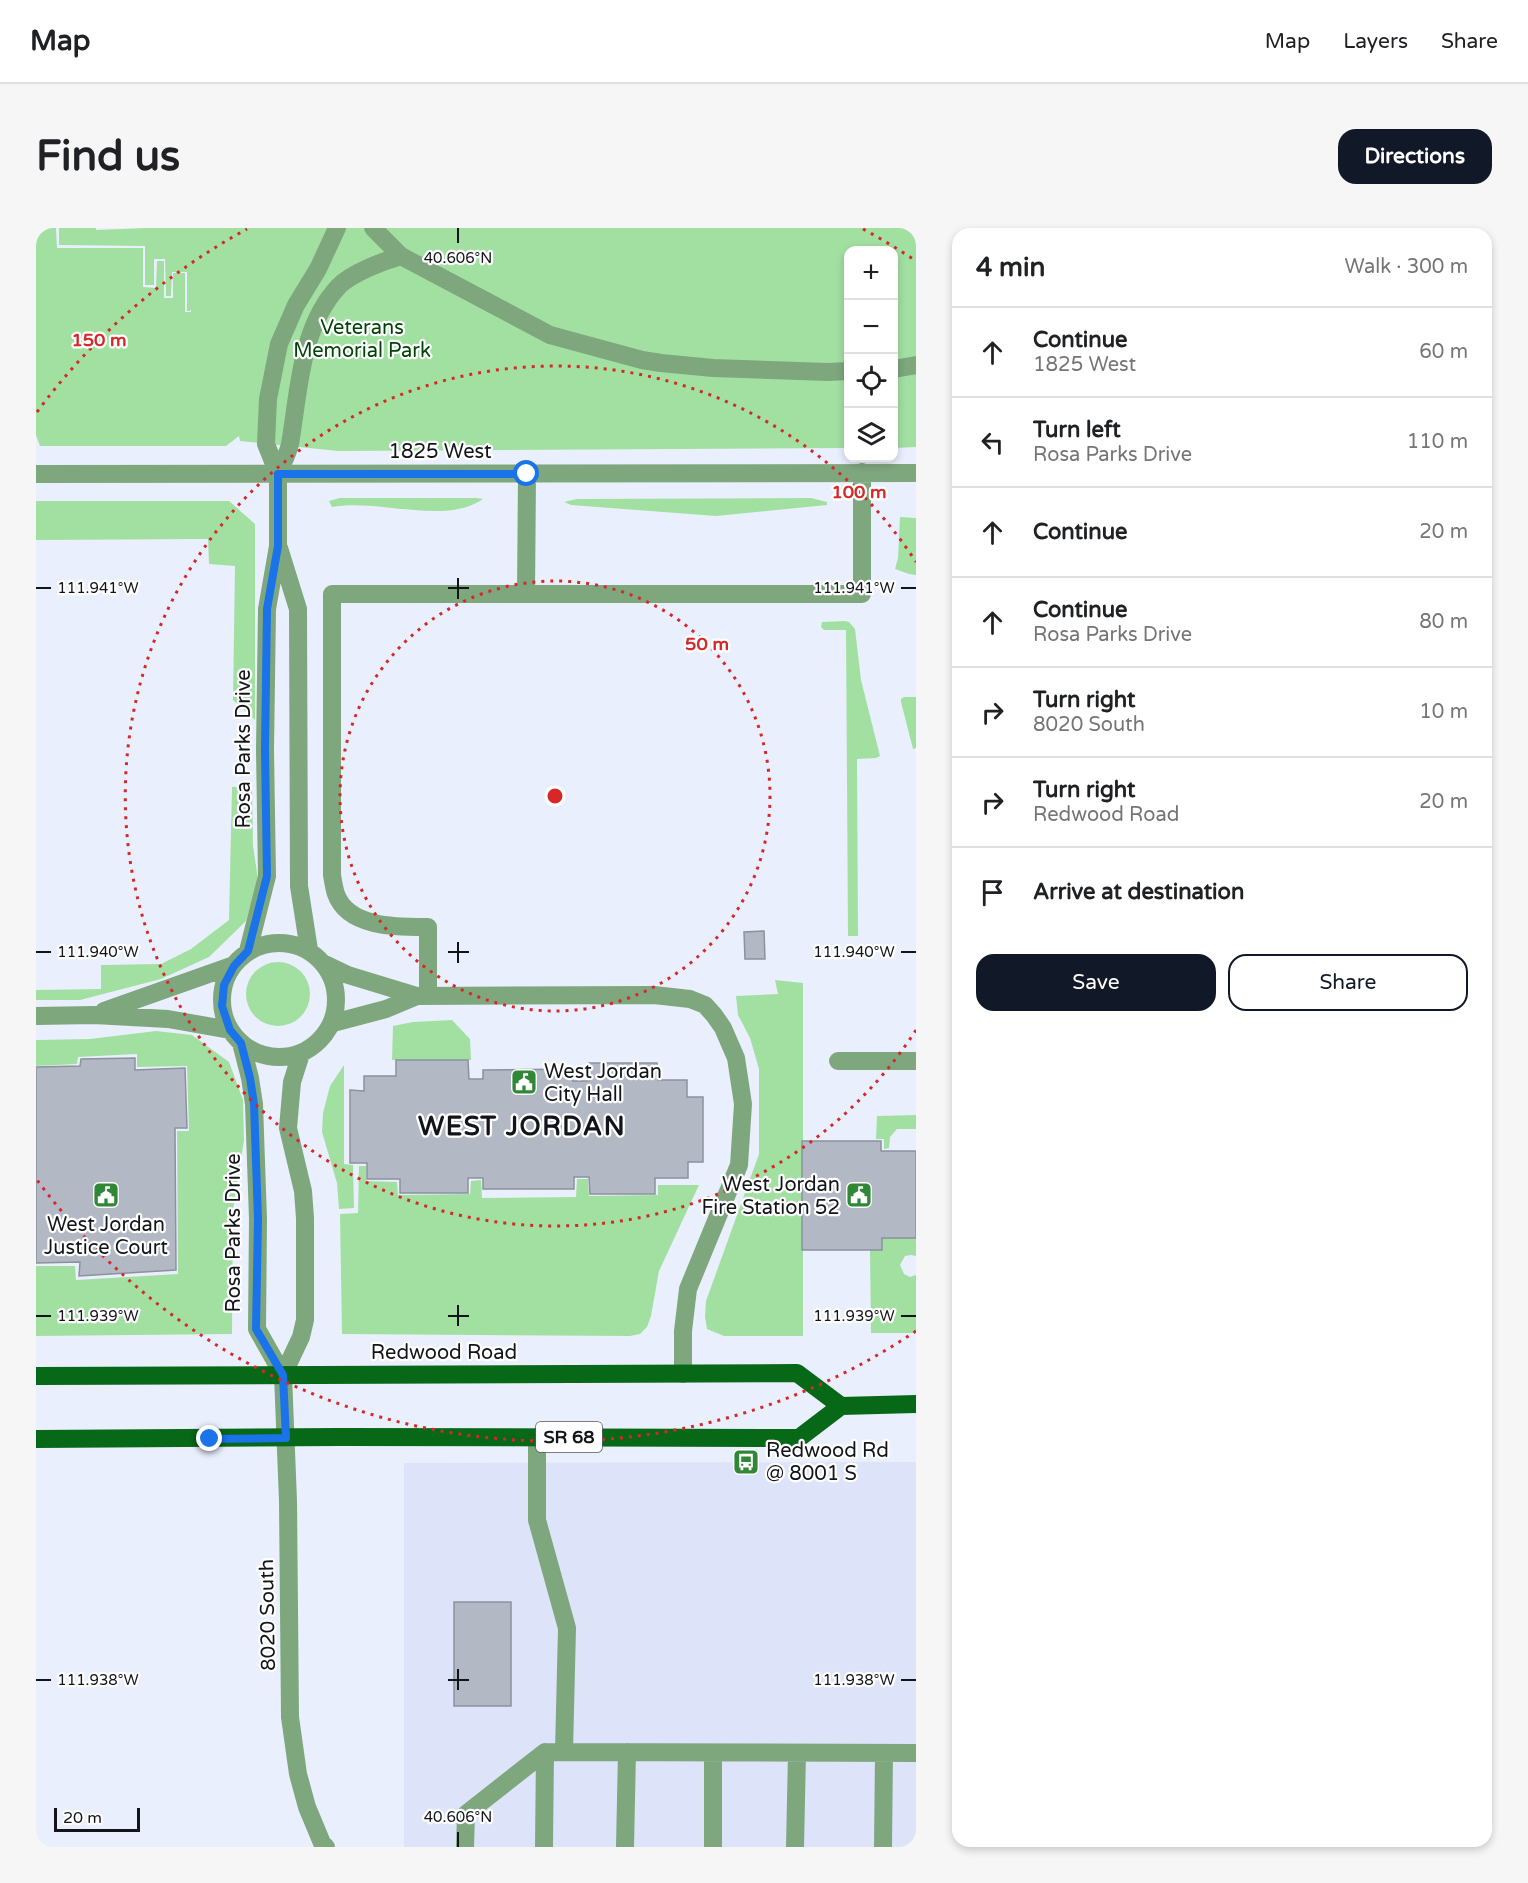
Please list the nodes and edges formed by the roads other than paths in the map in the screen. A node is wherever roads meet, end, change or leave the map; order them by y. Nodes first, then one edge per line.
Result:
1 (337, 228) edge
2 (374, 228) edge
3 (401, 256) junction
4 (916, 365) edge
5 (898, 368) edge
6 (844, 371) edge
7 (862, 472) junction
8 (916, 473) edge
9 (36, 474) edge
10 (278, 474) junction
11 (527, 474) junction
12 (278, 546) junction
13 (526, 594) junction
14 (309, 950) junction
15 (248, 951) junction
16 (325, 964) junction
17 (234, 966) junction
18 (423, 996) junction
19 (94, 1015) junction
20 (36, 1016) edge
21 (333, 1023) junction
22 (235, 1037) junction
23 (301, 1054) junction
24 (838, 1061) dead end
25 (916, 1061) edge
26 (683, 1374) junction
27 (283, 1375) junction
28 (36, 1376) edge
29 (916, 1404) edge
30 (841, 1406) junction
31 (537, 1437) junction
32 (286, 1438) junction
33 (36, 1439) edge
34 (545, 1752) junction
35 (564, 1752) junction
36 (627, 1752) junction
37 (713, 1753) junction
38 (797, 1753) junction
39 (884, 1753) junction
40 (916, 1753) edge
41 (323, 1846) edge
42 (465, 1847) edge
43 (544, 1847) edge
44 (625, 1847) edge
45 (713, 1847) edge
46 (795, 1847) edge
47 (883, 1847) edge

1 - 10 street, Rosa Parks Drive
2 - 3 street
3 - 6 street
3 - 10 street, Rosa Parks Drive
4 - 5 street
7 - 8 street, 1825 West
7 - 11 street, 1825 West
7 - 13 street
9 - 10 street, 1825 West
10 - 11 street, 1825 West
10 - 12 street, Rosa Parks Drive
11 - 13 street
12 - 14 street, Rosa Parks Drive
12 - 15 street, Rosa Parks Drive
13 - 18 street
14 - 15 street
14 - 16 street
15 - 17 street
16 - 18 street
16 - 21 street
17 - 19 street
17 - 22 street
18 - 21 street
18 - 26 street
19 - 20 street
19 - 22 street
21 - 23 street
22 - 23 street
22 - 27 street, Rosa Parks Drive
23 - 27 street
24 - 25 street
26 - 27 main road, Redwood Road
26 - 30 main road, Redwood Road
27 - 28 main road, Redwood Road
27 - 32 street, 8020 South
29 - 30 main road
30 - 31 main road, SR 68
31 - 32 main road, SR 68
31 - 35 street
32 - 33 main road, SR 68
32 - 41 street, 8020 South
34 - 35 street
34 - 42 street
34 - 43 street
35 - 36 street
36 - 37 street
36 - 44 street
37 - 38 street
37 - 45 street
38 - 39 street
38 - 46 street
39 - 40 street
39 - 47 street

